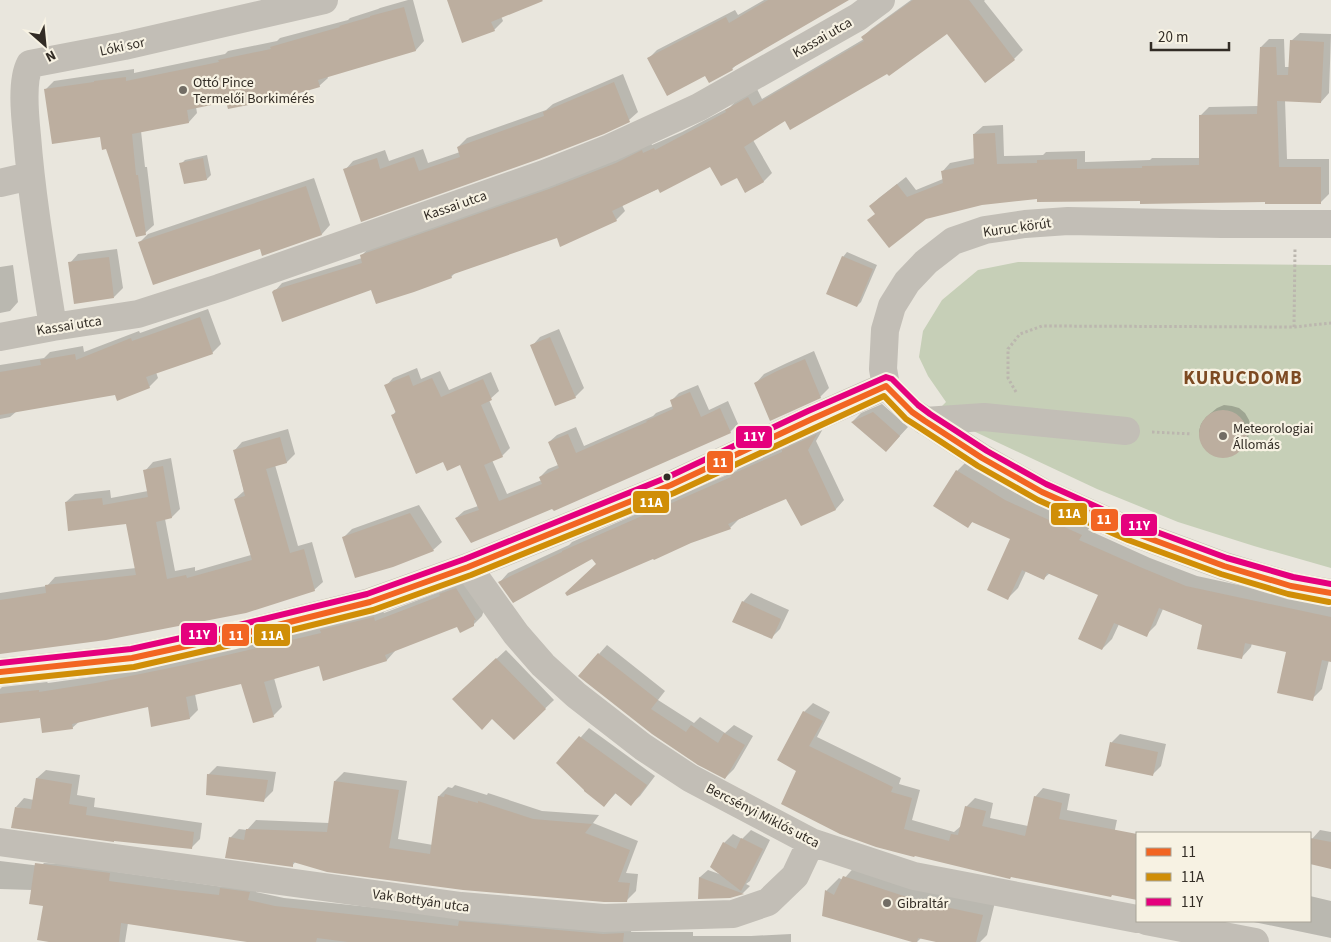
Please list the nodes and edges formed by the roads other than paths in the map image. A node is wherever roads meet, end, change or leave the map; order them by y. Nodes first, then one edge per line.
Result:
1 (324, 0) edge
2 (881, 0) edge
3 (30, 176) junction
4 (0, 182) edge
5 (1331, 224) edge
6 (53, 326) junction
7 (0, 337) edge
8 (886, 386) junction
9 (925, 422) junction
10 (1126, 431) dead end
11 (468, 567) junction
12 (1331, 593) edge
13 (0, 672) edge
14 (0, 842) edge
15 (811, 842) junction
16 (1136, 919) edge
17 (1151, 922) edge
18 (1255, 942) edge

1 - 3 street, Lóki sor
2 - 6 street, Kassai utca
3 - 4 street
3 - 6 street
5 - 8 street, Kuruc körút
6 - 7 street, Kassai utca
8 - 9 street
8 - 11 street
9 - 10 street
9 - 12 street
11 - 13 street
11 - 15 street, Bercsényi Miklós utca
14 - 15 street, Vak Bottyán utca
15 - 16 street, Bercsényi Miklós utca
17 - 18 street

